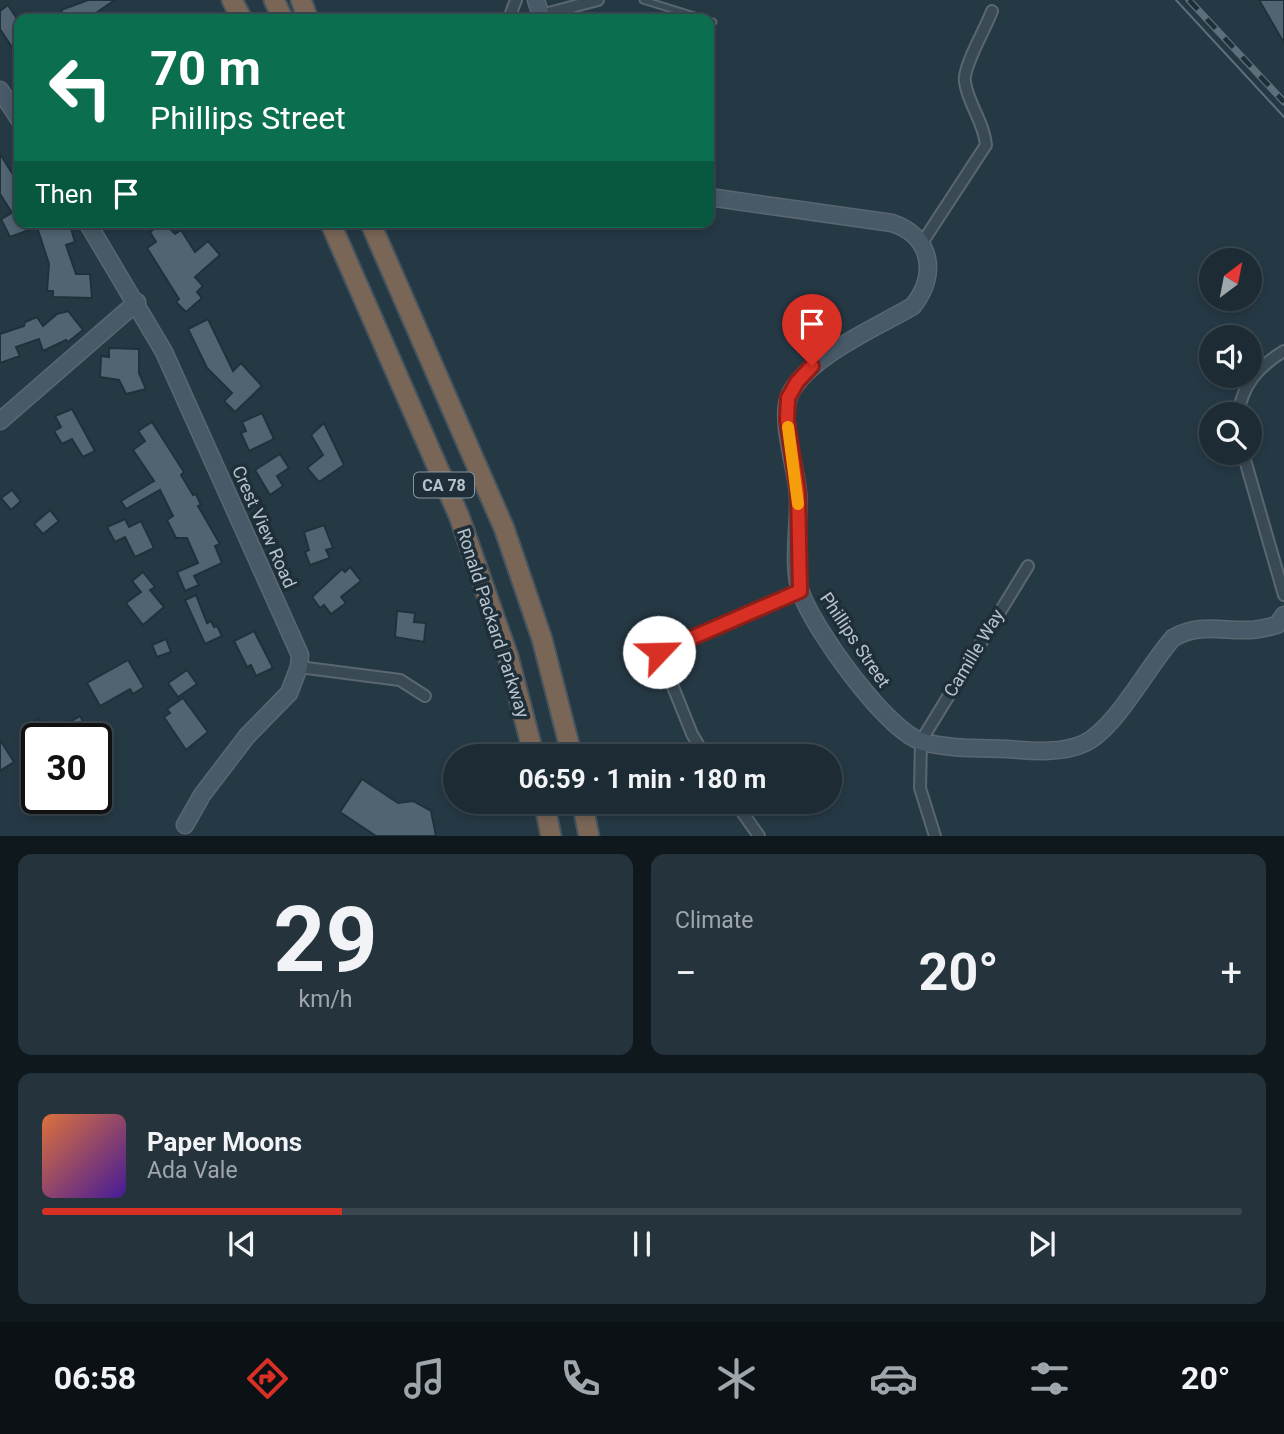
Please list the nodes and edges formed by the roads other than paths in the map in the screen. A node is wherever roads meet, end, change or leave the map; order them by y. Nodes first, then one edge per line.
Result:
1 (597, 0) edge
2 (643, 0) edge
3 (992, 11) dead end
4 (540, 12) edge
5 (687, 14) edge
6 (0, 90) edge
7 (14, 111) edge
8 (714, 198) edge
9 (91, 228) edge
10 (333, 228) edge
11 (373, 228) edge
12 (922, 243) junction
13 (136, 302) junction
14 (1284, 351) edge
15 (1241, 402) edge
16 (0, 421) edge
17 (1246, 465) edge
18 (1028, 566) dead end
19 (800, 591) junction
20 (1284, 595) edge
21 (1284, 615) edge
22 (299, 667) junction
23 (425, 696) dead end
24 (920, 741) junction
25 (531, 744) edge
26 (569, 744) edge
27 (698, 744) edge
28 (547, 814) edge
29 (585, 814) edge
30 (744, 814) edge
31 (182, 830) edge
32 (551, 835) edge
33 (589, 835) edge
34 (759, 835) edge
35 (936, 835) edge

1 - 4 street
2 - 5 lane
3 - 12 street
6 - 7 street
8 - 12 street
9 - 13 street, Crest View Road
10 - 25 highway, Ronald Packard Parkway / CA 78
11 - 26 highway, CA 78
12 - 19 street, Phillips Street
13 - 16 street
13 - 22 street, Crest View Road
14 - 15 street
17 - 20 street
18 - 24 street, Camille Way
19 - 24 street, Phillips Street
19 - 27 street
21 - 24 street
22 - 23 street
22 - 31 street
24 - 35 street
28 - 32 highway
29 - 33 highway
30 - 34 street

